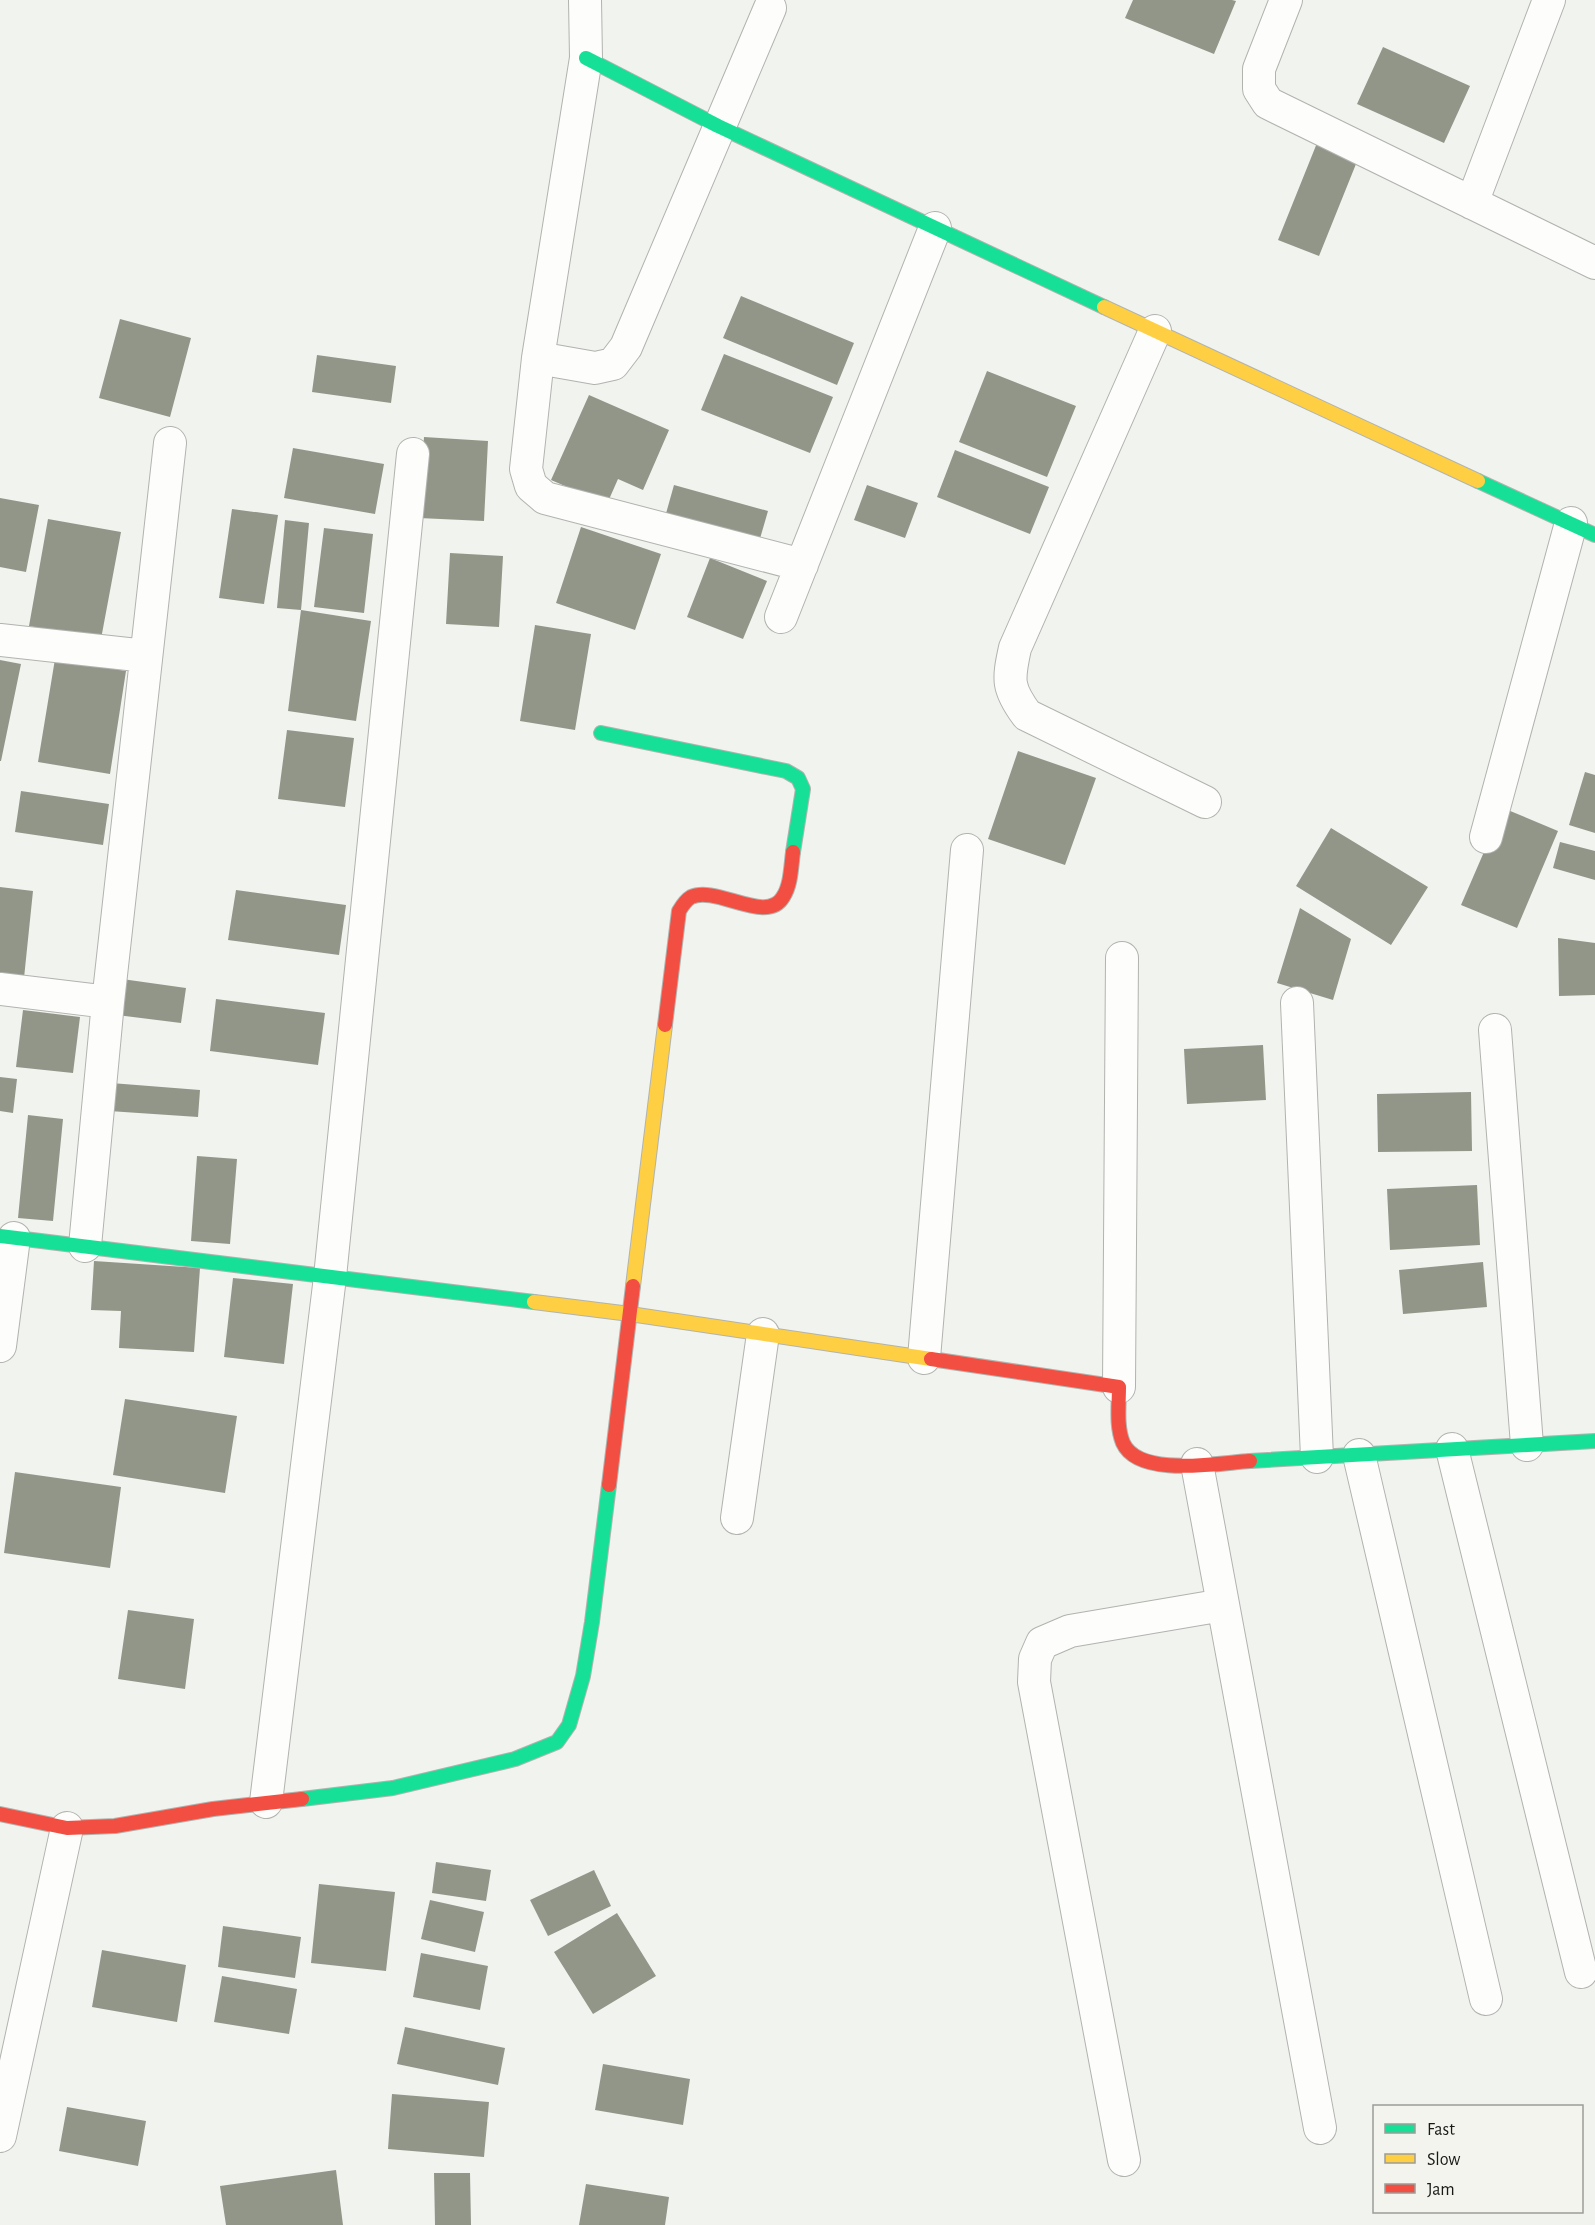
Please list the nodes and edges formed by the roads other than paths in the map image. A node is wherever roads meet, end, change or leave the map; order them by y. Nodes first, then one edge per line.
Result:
1 (585, 0) edge
2 (1286, 0) edge
3 (1549, 0) edge
4 (770, 8) dead end
5 (586, 58) junction
6 (718, 126) junction
7 (1472, 203) junction
8 (935, 228) junction
9 (1595, 264) edge
10 (1155, 332) junction
11 (538, 358) junction
12 (170, 443) dead end
13 (413, 454) dead end
14 (1583, 529) edge
15 (802, 566) junction
16 (781, 617) dead end
17 (0, 640) edge
18 (146, 656) junction
19 (601, 733) dead end
20 (1205, 802) dead end
21 (1486, 837) dead end
22 (967, 850) dead end
23 (1122, 958) dead end
24 (0, 989) edge
25 (108, 1002) junction
26 (1297, 1004) dead end
27 (1495, 1030) dead end
28 (7, 1237) edge
29 (85, 1246) junction
30 (330, 1277) junction
31 (630, 1314) junction
32 (763, 1334) junction
33 (0, 1346) edge
34 (924, 1359) junction
35 (1119, 1388) junction
36 (1595, 1441) edge
37 (1527, 1445) junction
38 (1452, 1449) junction
39 (1359, 1455) junction
40 (1317, 1457) junction
41 (1197, 1464) junction
42 (737, 1518) dead end
43 (1223, 1605) junction
44 (266, 1802) junction
45 (0, 1814) edge
46 (67, 1828) junction
47 (1581, 1972) dead end
48 (1486, 1999) dead end
49 (1320, 2127) dead end
50 (0, 2136) edge
51 (1124, 2160) dead end

1 - 5 street
2 - 7 street
3 - 7 street
4 - 6 street
5 - 6 street
5 - 11 street
6 - 8 street
6 - 11 street
7 - 9 street
8 - 10 street
8 - 15 street
10 - 14 street
10 - 20 street
11 - 15 street
12 - 18 street
13 - 30 street
14 - 21 street
15 - 16 street
17 - 18 street
18 - 25 street
19 - 31 street
22 - 34 street
23 - 35 street
24 - 25 street
25 - 29 street
26 - 40 street
27 - 37 street
28 - 29 street
28 - 33 street
29 - 30 street
30 - 31 street
30 - 44 street
31 - 32 street
31 - 44 street
32 - 34 street
32 - 42 street
34 - 35 street
35 - 41 street
36 - 37 street
37 - 38 street
38 - 39 street
38 - 47 street
39 - 40 street
39 - 48 street
40 - 41 street
41 - 43 street
43 - 49 street
43 - 51 street
44 - 46 street
45 - 46 street
46 - 50 street

